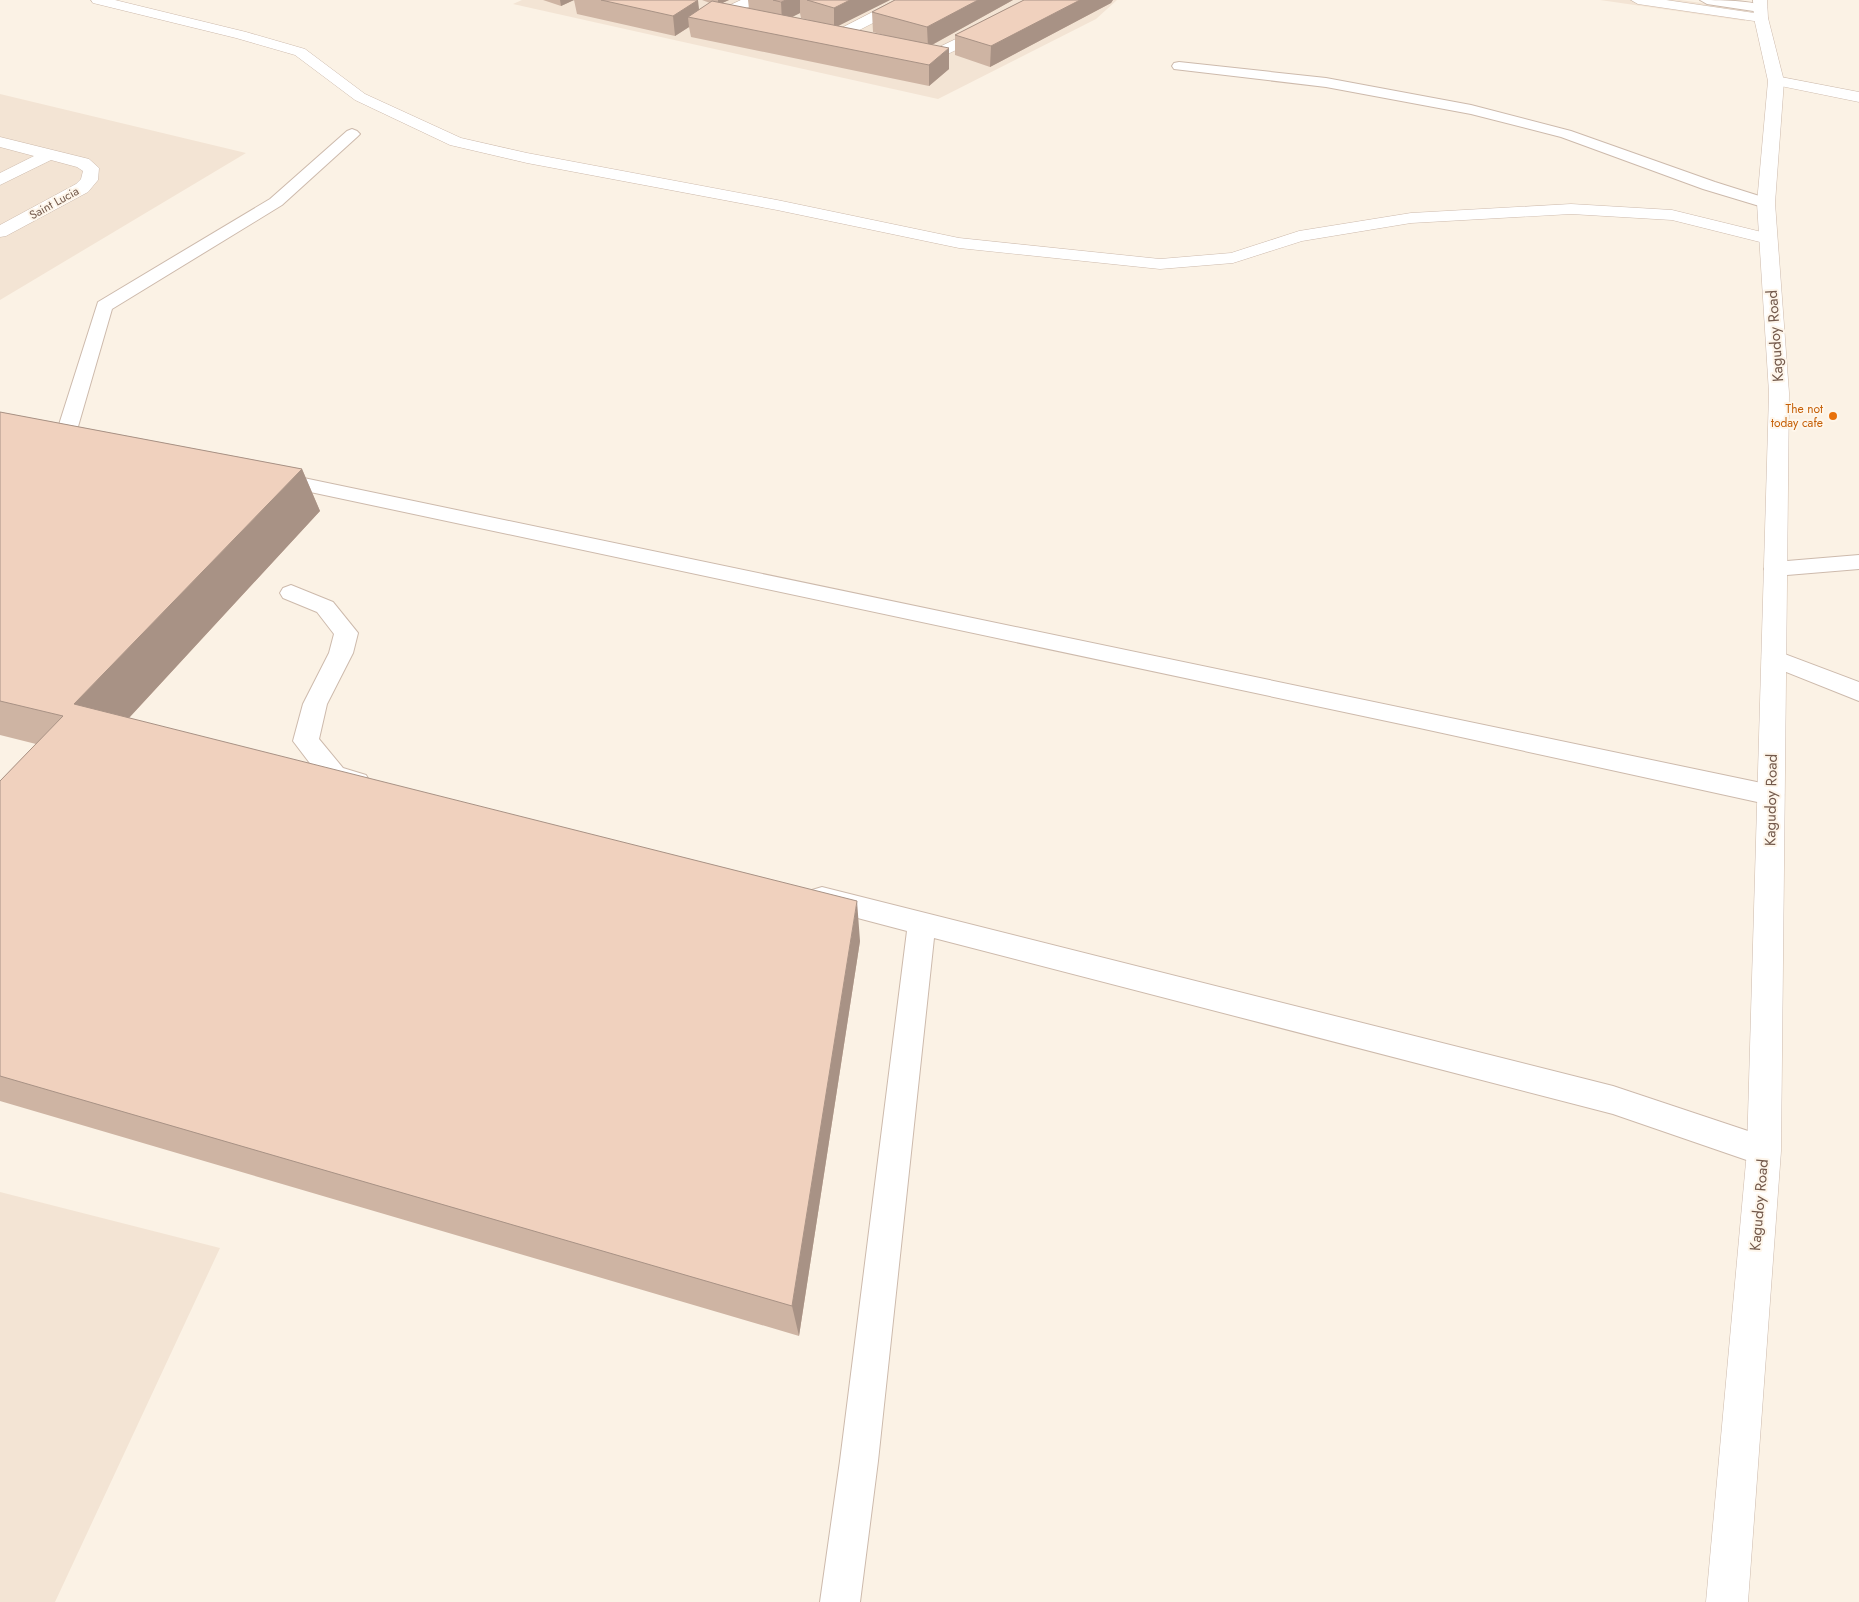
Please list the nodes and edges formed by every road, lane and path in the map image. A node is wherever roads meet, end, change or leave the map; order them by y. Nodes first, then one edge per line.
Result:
1 (98, 0) edge
2 (752, 0) edge
3 (907, 0) edge
4 (1044, 0) edge
5 (1638, 0) edge
6 (1707, 0) edge
7 (1760, 9) edge
8 (735, 21) edge
9 (856, 45) edge
10 (910, 55) edge
11 (928, 58) junction
12 (949, 62) edge
13 (1179, 66) dead end
14 (1776, 81) junction
15 (1859, 97) edge
16 (352, 134) dead end
17 (0, 142) edge
18 (50, 154) junction
19 (0, 180) edge
20 (1766, 203) junction
21 (0, 232) edge
22 (1768, 239) junction
23 (114, 444) edge
24 (259, 475) edge
25 (1859, 562) edge
26 (1776, 569) junction
27 (291, 593) dead end
28 (1774, 658) junction
29 (1859, 692) edge
30 (382, 788) edge
31 (1771, 795) junction
32 (797, 892) edge
33 (922, 923) junction
34 (1764, 1150) junction
35 (840, 1602) edge
36 (1727, 1602) edge

1 - 22 street
2 - 8 street
3 - 9 street
4 - 11 street
5 - 7 street
6 - 7 lane
7 - 14 street, Kagudoy Road
10 - 11 street
11 - 12 street
13 - 20 lane
14 - 15 street
14 - 20 street, Kagudoy Road
16 - 23 lane
17 - 18 street, Saint Lucia
18 - 19 street
18 - 21 street, Saint Lucia
20 - 22 street, Kagudoy Road
22 - 26 street, Kagudoy Road
24 - 31 lane
25 - 26 lane
26 - 28 street, Kagudoy Road
27 - 30 lane
28 - 29 lane
28 - 31 street, Kagudoy Road
31 - 34 street, Kagudoy Road
32 - 33 lane
33 - 34 lane
33 - 35 lane
34 - 36 street, Kagudoy Road

